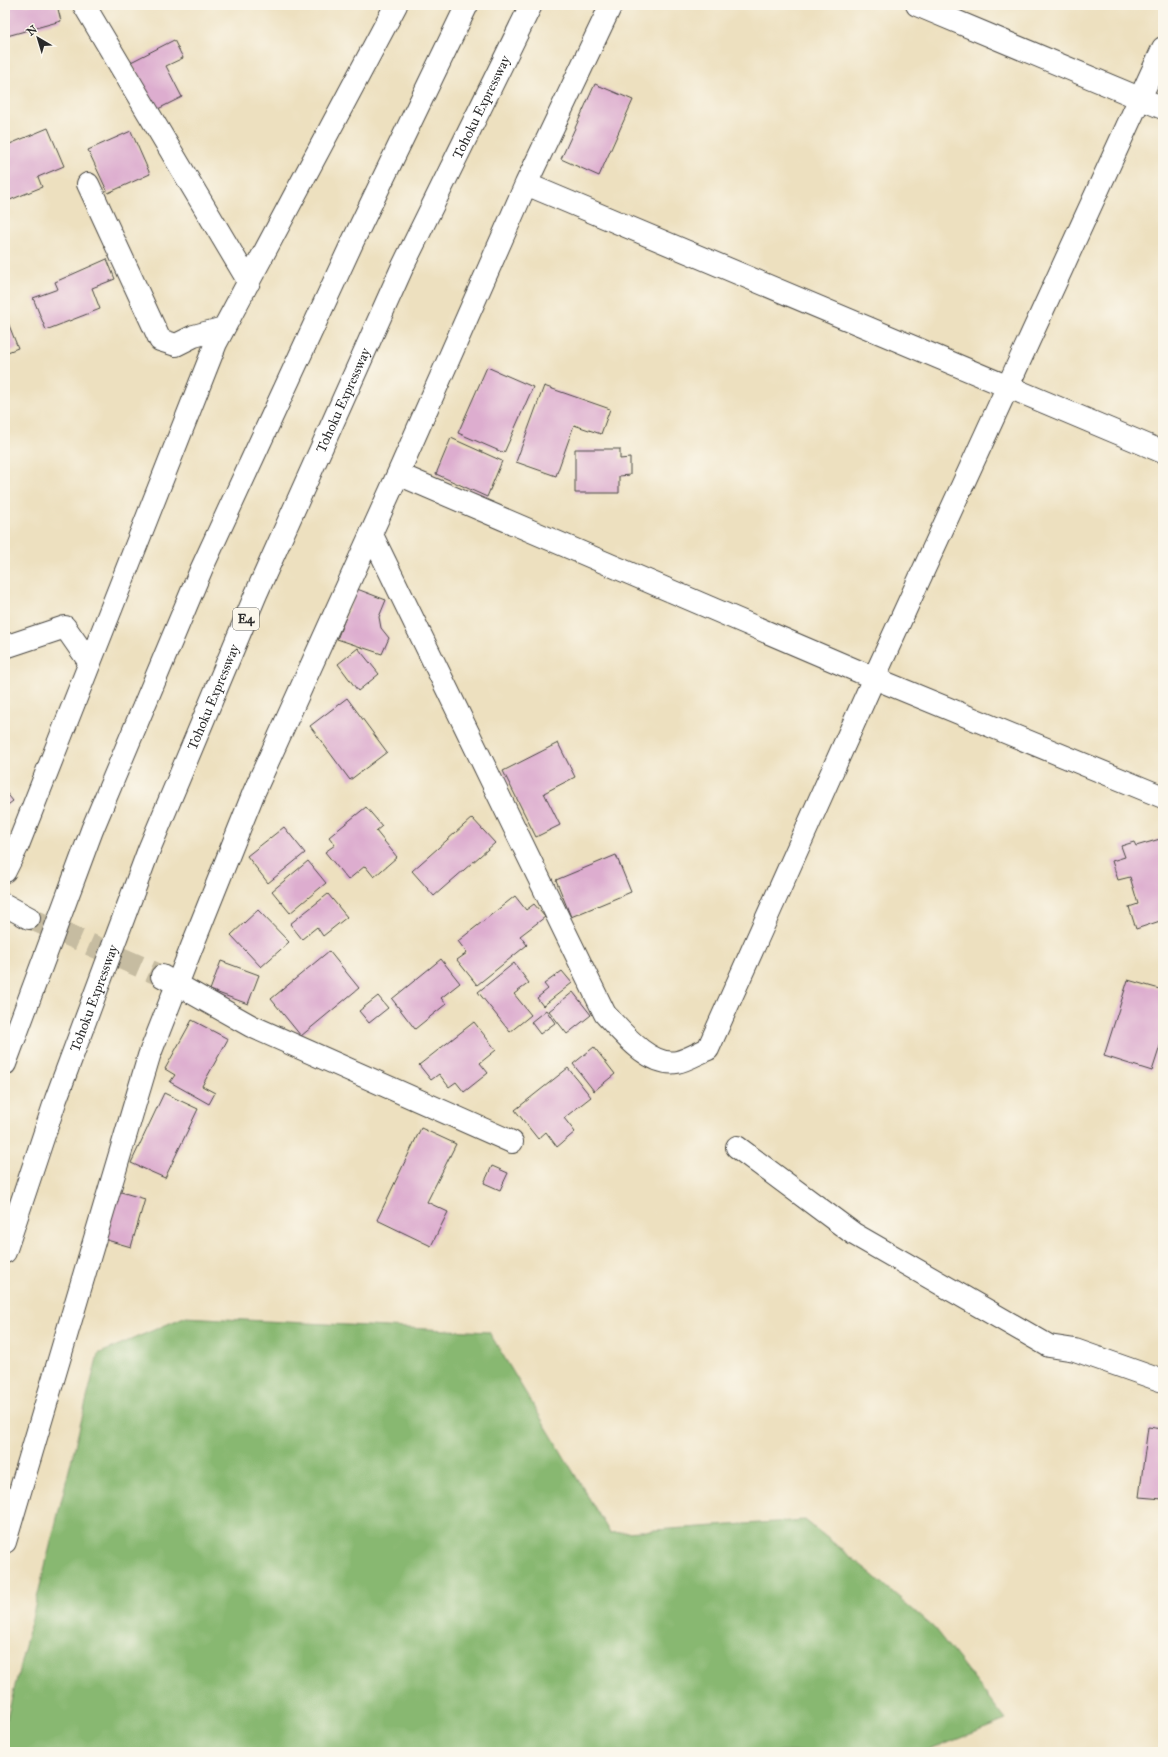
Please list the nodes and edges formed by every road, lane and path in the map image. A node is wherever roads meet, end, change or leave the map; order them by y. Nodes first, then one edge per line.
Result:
1 (84, 5) edge
2 (396, 5) edge
3 (467, 5) edge
4 (531, 5) edge
5 (611, 5) edge
6 (918, 5) edge
7 (1163, 48) edge
8 (1140, 98) junction
9 (1163, 108) edge
10 (88, 184) dead end
11 (526, 184) junction
12 (249, 282) junction
13 (224, 328) junction
14 (1007, 387) junction
15 (1163, 452) edge
16 (398, 474) junction
17 (371, 533) junction
18 (5, 647) edge
19 (90, 663) junction
20 (874, 678) junction
21 (1163, 797) edge
22 (5, 871) edge
23 (5, 905) edge
24 (29, 918) tunnel mouth
25 (170, 980) junction
26 (5, 1064) edge
27 (512, 1142) dead end
28 (737, 1147) dead end
29 (5, 1252) edge
30 (1163, 1381) edge
31 (5, 1542) edge

1 - 12 main road
2 - 12 main road
3 - 26 main road
4 - 29 main road, Tohoku Expressway / E4
5 - 11 main road
6 - 8 main road
7 - 8 main road
8 - 9 main road
8 - 14 main road
10 - 13 main road
11 - 14 main road
11 - 16 main road
12 - 13 main road
13 - 19 main road
14 - 15 main road
14 - 20 main road
16 - 17 main road
16 - 20 main road
17 - 20 main road
17 - 25 main road
18 - 19 main road
19 - 22 main road
20 - 21 main road
23 - 24 main road
25 - 27 main road
25 - 31 main road
28 - 30 main road

